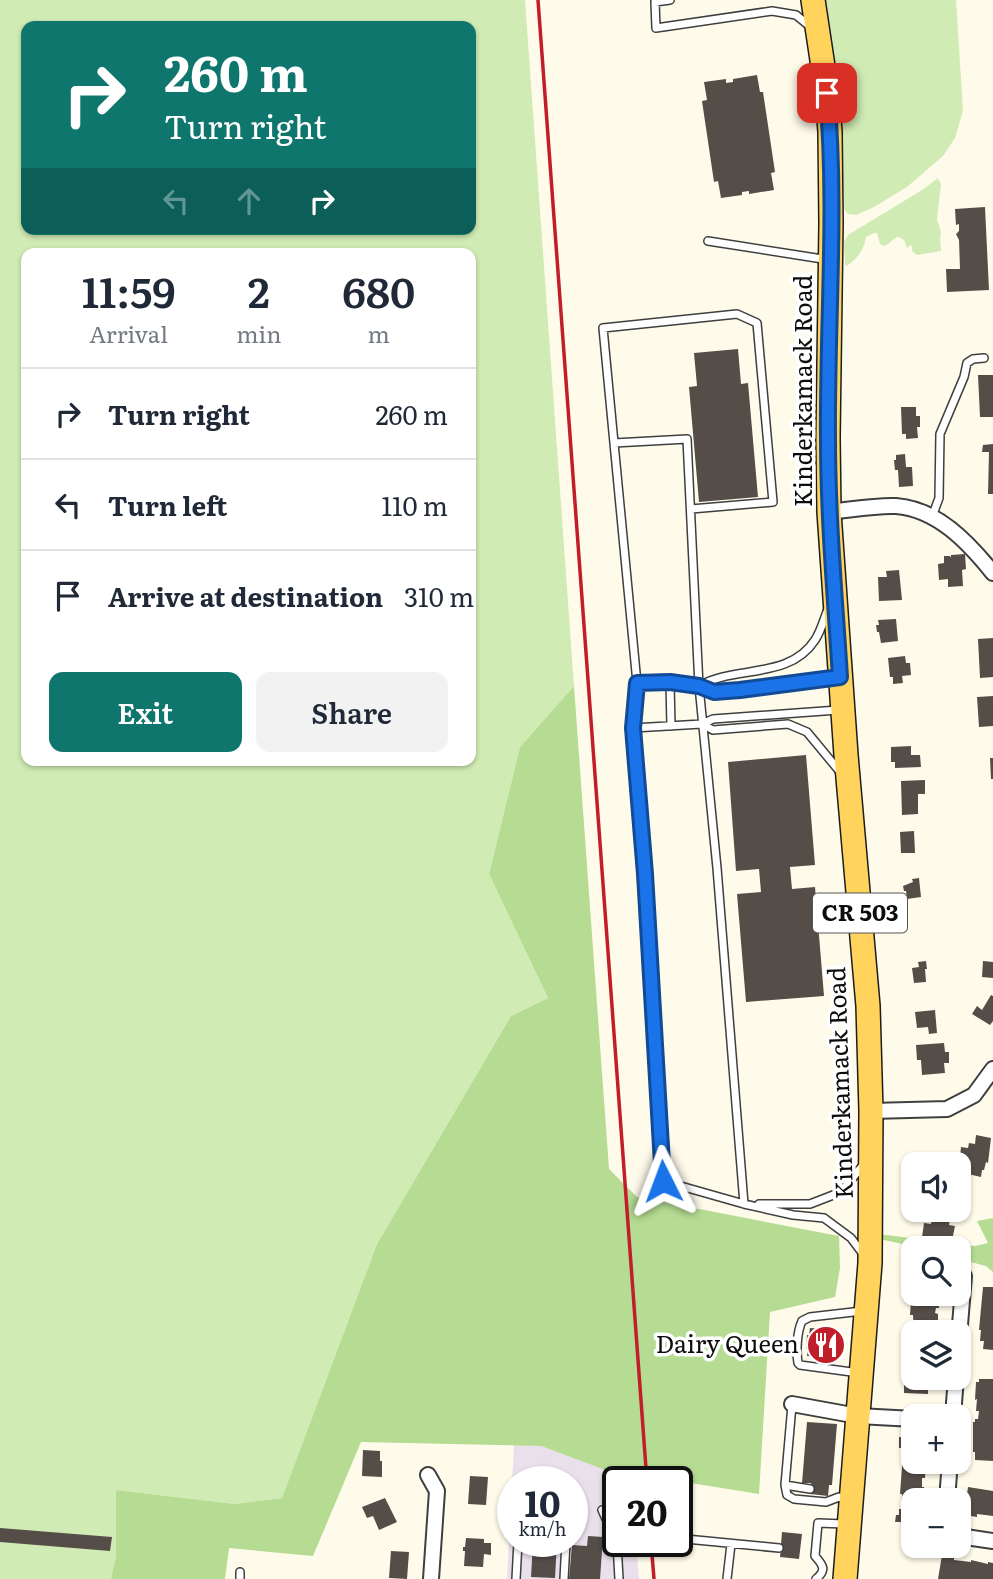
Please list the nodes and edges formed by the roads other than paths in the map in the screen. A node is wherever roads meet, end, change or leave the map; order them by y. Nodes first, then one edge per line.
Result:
1 (670, 0) edge
2 (813, 0) edge
3 (817, 33) junction
4 (708, 241) dead end
5 (831, 260) junction
6 (984, 358) dead end
7 (614, 443) junction
8 (691, 509) junction
9 (830, 512) junction
10 (932, 517) junction
11 (993, 573) edge
12 (834, 596) junction
13 (840, 677) junction
14 (670, 682) junction
15 (637, 683) junction
16 (699, 686) junction
17 (843, 710) junction
18 (702, 724) junction
19 (671, 726) junction
20 (633, 728) junction
21 (848, 782) junction
22 (993, 1069) edge
23 (871, 1111) junction
24 (870, 1157) junction
25 (744, 1204) junction
26 (870, 1263) junction
27 (866, 1311) junction
28 (861, 1374) junction
29 (792, 1404) joint
30 (858, 1416) junction
31 (901, 1418) edge
32 (428, 1475) dead end
33 (785, 1485) junction
34 (810, 1489) dead end
35 (842, 1496) junction
36 (849, 1524) junction
37 (971, 1538) edge
38 (693, 1540) edge
39 (993, 1541) edge
40 (731, 1544) junction
41 (779, 1548) dead end
42 (517, 1557) edge
43 (565, 1557) edge
44 (618, 1557) edge
45 (431, 1579) edge
46 (516, 1579) edge
47 (564, 1579) edge
48 (619, 1579) edge
49 (727, 1579) edge
50 (816, 1579) edge
51 (845, 1579) edge

1 - 3 lane
2 - 3 main road, Kinderkamack Road / CR 503
3 - 5 main road, Kinderkamack Road / CR 503
4 - 5 lane
5 - 9 main road, Kinderkamack Road / CR 503
6 - 10 lane
7 - 8 lane
7 - 8 lane
7 - 15 lane
8 - 16 lane
9 - 10 street
9 - 12 main road, Kinderkamack Road / CR 503
10 - 11 street
12 - 13 main road, Kinderkamack Road / CR 503
12 - 16 lane
13 - 16 lane
13 - 17 main road, Kinderkamack Road / CR 503
14 - 15 lane
14 - 16 lane
14 - 19 lane
15 - 20 lane
16 - 18 lane
17 - 18 lane
17 - 21 main road, Kinderkamack Road / CR 503
18 - 19 lane
18 - 21 lane
18 - 25 lane
19 - 20 lane
20 - 25 lane
21 - 23 main road, Kinderkamack Road / CR 503
22 - 23 street
23 - 24 main road, Kinderkamack Road / CR 503
24 - 25 lane
24 - 26 main road, Kinderkamack Road / CR 503
25 - 26 lane
26 - 27 main road, Kinderkamack Road / CR 503
27 - 28 main road, Kinderkamack Road / CR 503
27 - 28 lane
28 - 30 main road, Kinderkamack Road / CR 503
29 - 30 street
29 - 33 lane
30 - 31 street
30 - 35 main road, Kinderkamack Road / CR 503
32 - 45 street
33 - 34 lane
33 - 35 lane
35 - 36 main road, Kinderkamack Road / CR 503
36 - 50 lane
36 - 51 main road, Kinderkamack Road / CR 503
37 - 39 street
38 - 40 lane
40 - 41 lane
40 - 49 lane
42 - 46 lane
43 - 47 lane
44 - 48 lane

